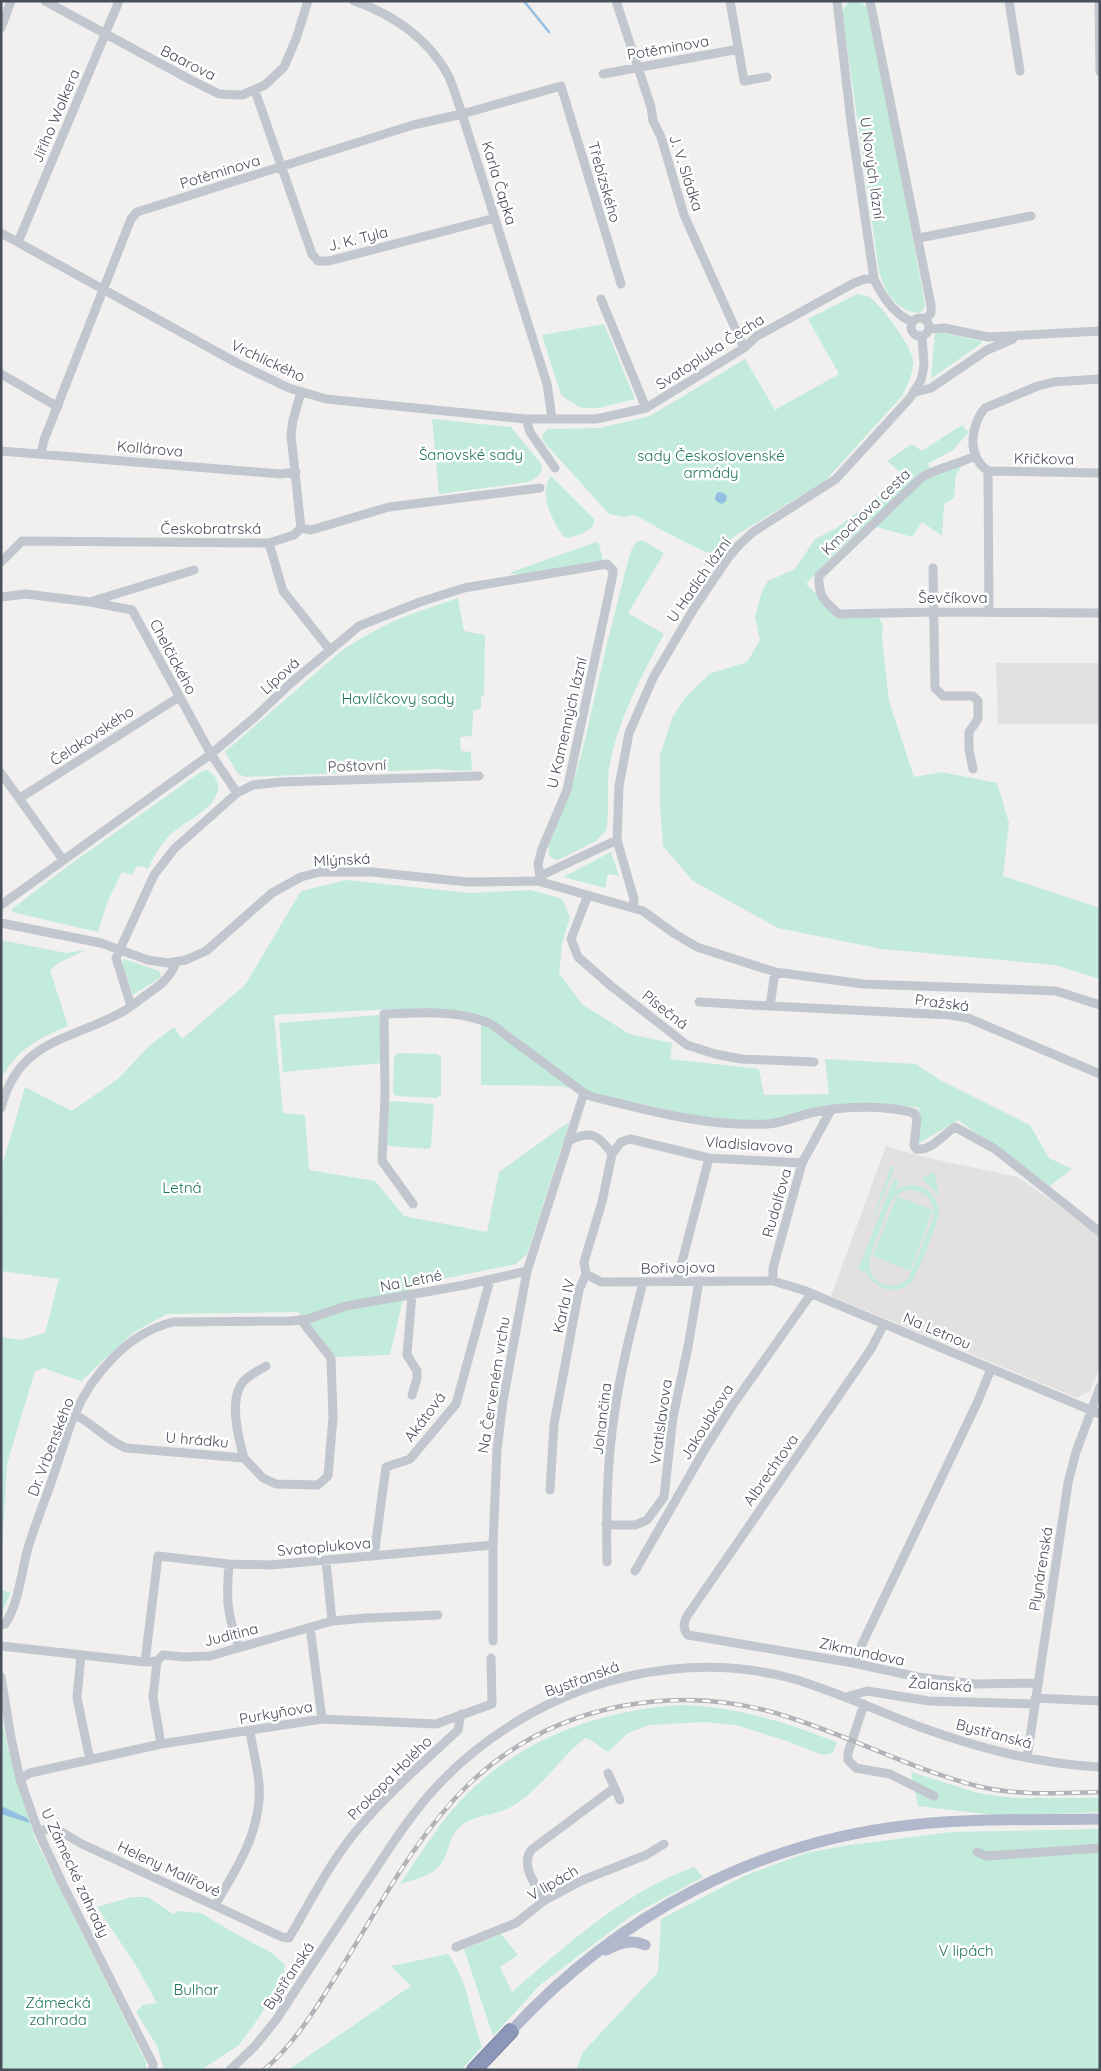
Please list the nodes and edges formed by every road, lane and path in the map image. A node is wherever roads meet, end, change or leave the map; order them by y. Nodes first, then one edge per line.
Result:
1 (11, 1) edge
2 (45, 1) edge
3 (119, 1) edge
4 (308, 1) edge
5 (354, 1) edge
6 (616, 1) edge
7 (730, 1) edge
8 (870, 1) edge
9 (1009, 1) edge
10 (1099, 1) edge
11 (839, 2) edge
12 (1, 28) edge
13 (105, 35) junction
14 (739, 49) junction
15 (638, 67) junction
16 (1020, 70) dead end
17 (1100, 72) edge
18 (603, 74) dead end
19 (767, 77) dead end
20 (561, 86) joint
21 (255, 91) junction
22 (462, 114) junction
23 (282, 167) junction
24 (1031, 216) dead end
25 (495, 218) junction
26 (1, 233) edge
27 (919, 238) junction
28 (18, 242) junction
29 (874, 279) junction
30 (621, 284) dead end
31 (104, 290) junction
32 (601, 299) dead end
33 (912, 322) junction
34 (927, 324) junction
35 (1100, 331) edge
36 (1019, 336) junction
37 (922, 337) junction
38 (744, 348) junction
39 (1, 374) edge
40 (1100, 379) edge
41 (302, 392) junction
42 (916, 392) junction
43 (58, 407) junction
44 (646, 408) junction
45 (552, 418) junction
46 (526, 419) junction
47 (1, 451) edge
48 (41, 454) junction
49 (975, 456) junction
50 (555, 468) dead end
51 (296, 472) junction
52 (988, 472) junction
53 (1100, 473) edge
54 (540, 488) dead end
55 (301, 528) junction
56 (270, 543) junction
57 (1, 562) edge
58 (933, 568) dead end
59 (194, 570) dead end
60 (613, 574) joint
61 (818, 590) joint
62 (1, 597) edge
63 (90, 602) junction
64 (934, 612) junction
65 (989, 612) junction
66 (1100, 613) edge
67 (330, 650) junction
68 (179, 697) junction
69 (211, 754) junction
70 (973, 770) dead end
71 (1, 773) edge
72 (479, 776) dead end
73 (237, 794) junction
74 (20, 798) junction
75 (617, 840) junction
76 (63, 860) junction
77 (539, 878) junction
78 (588, 895) junction
79 (1, 905) edge
80 (633, 907) junction
81 (1, 923) edge
82 (120, 950) junction
83 (176, 962) junction
84 (775, 972) junction
85 (699, 1002) dead end
86 (1100, 1005) edge
87 (131, 1006) junction
88 (770, 1006) junction
89 (814, 1062) dead end
90 (1100, 1074) edge
91 (584, 1093) junction
92 (1, 1108) edge
93 (831, 1110) junction
94 (568, 1141) junction
95 (612, 1154) junction
96 (709, 1158) junction
97 (802, 1163) junction
98 (413, 1204) dead end
99 (1100, 1232) edge
100 (527, 1271) junction
101 (586, 1274) junction
102 (490, 1280) junction
103 (698, 1281) junction
104 (773, 1281) junction
105 (643, 1282) junction
106 (677, 1282) junction
107 (412, 1294) junction
108 (811, 1294) junction
109 (301, 1320) junction
110 (884, 1324) junction
111 (266, 1366) dead end
112 (991, 1369) junction
113 (1100, 1387) edge
114 (412, 1395) dead end
115 (1090, 1410) junction
116 (1100, 1414) edge
117 (75, 1415) junction
118 (244, 1458) junction
119 (550, 1490) dead end
120 (606, 1525) junction
121 (493, 1545) junction
122 (374, 1556) junction
123 (326, 1561) junction
124 (607, 1562) dead end
125 (229, 1564) junction
126 (635, 1571) dead end
127 (438, 1616) dead end
128 (332, 1621) junction
129 (1, 1625) edge
130 (310, 1627) junction
131 (685, 1631) joint
132 (493, 1641) dead end
133 (1, 1646) edge
134 (239, 1648) junction
135 (81, 1655) junction
136 (491, 1658) dead end
137 (156, 1661) junction
138 (145, 1662) junction
139 (853, 1663) junction
140 (1, 1677) edge
141 (1037, 1683) junction
142 (845, 1697) junction
143 (1034, 1701) junction
144 (1100, 1701) edge
145 (864, 1704) junction
146 (461, 1714) junction
147 (322, 1719) junction
148 (250, 1731) junction
149 (162, 1744) junction
150 (1027, 1758) junction
151 (90, 1760) junction
152 (1100, 1767) edge
153 (608, 1773) dead end
154 (20, 1779) junction
155 (614, 1788) junction
156 (934, 1796) dead end
157 (620, 1800) dead end
158 (1100, 1819) edge
159 (38, 1831) junction
160 (664, 1844) dead end
161 (1100, 1848) edge
162 (977, 1852) dead end
163 (545, 1900) junction
164 (215, 1905) junction
165 (289, 1938) joint
166 (645, 1945) dead end
167 (456, 1947) dead end
168 (581, 1964) junction
169 (511, 2031) joint
170 (482, 2066) edge
171 (154, 2070) edge
172 (230, 2070) edge

1 - 12 street
2 - 13 street, Baarova
3 - 13 street, Jiřího Wolkera
4 - 21 street
5 - 22 street, Karla Čapka
6 - 15 street, J. V. Sládka
7 - 14 street
8 - 27 street, U Nových lázní
9 - 16 street
10 - 17 street
11 - 29 street, U Nových lázní
13 - 21 street, Baarova
13 - 28 street, Jiřího Wolkera
14 - 15 street, Potěminova
14 - 19 street
15 - 18 street, Potěminova
15 - 38 street, J. V. Sládka
20 - 22 street, Potěminova
20 - 30 street, Třebízského
21 - 23 street, J. K. Tyla
22 - 23 street, Potěminova
22 - 25 street, Karla Čapka
23 - 25 street, J. K. Tyla
23 - 31 street, Potěminova
24 - 27 street
25 - 45 street, Karla Čapka
26 - 28 street, Vrchlického
27 - 34 street, U Nových lázní
28 - 31 street, Vrchlického
29 - 33 street, U Nových lázní
29 - 38 street, Svatopluka Čecha
31 - 41 street, Vrchlického
31 - 43 street, Potěminova
32 - 44 street
33 - 34 street
33 - 37 street, U Nových lázní
34 - 36 street
34 - 37 street, U Nových lázní
35 - 36 street
36 - 42 street, U Hadích lázní
37 - 42 street, U Nových lázní
38 - 44 street, Svatopluka Čecha
39 - 43 street
40 - 49 street
41 - 46 street, Vrchlického
41 - 51 street
42 - 75 street, U Hadích lázní
43 - 48 street, Potěminova
44 - 45 street, Svatopluka Čecha
45 - 46 street, Vrchlického
46 - 50 street
47 - 48 street, Kollárova
48 - 51 street, Kollárova
49 - 52 street
49 - 61 street, Kmochova cesta
51 - 55 street
52 - 53 street, Křičkova
52 - 65 street
54 - 55 street, Českobratrská
55 - 56 street, Českobratrská
56 - 57 street, Českobratrská
56 - 67 street
58 - 64 street
59 - 63 street, Chelčického
60 - 67 street, Lípová
60 - 77 street, U Kamenných lázní
61 - 64 street, Ševčíkova
62 - 63 street, Chelčického
63 - 68 street, Chelčického
64 - 65 street, Ševčíkova
64 - 70 street
65 - 66 street, Ševčíkova
67 - 69 street, Lípová
68 - 69 street, Chelčického
68 - 74 street, Čelakovského
69 - 73 street
69 - 76 street, Lípová
71 - 74 street
72 - 73 street, Poštovní
73 - 82 street, Poštovní
74 - 76 street
75 - 77 street
75 - 80 street, U Hadích lázní
76 - 79 street, Lípová
77 - 78 street, Pražská
77 - 83 street, Mlýnská
78 - 80 street, Pražská
78 - 89 street, Písečná
80 - 84 street, Pražská
81 - 82 street
82 - 83 street
82 - 87 street
83 - 87 street
84 - 86 street, Pražská
84 - 88 street
85 - 88 street, Pražská
87 - 92 street
88 - 90 street, Pražská
91 - 93 street
91 - 94 street, Na Červeném vrchu
91 - 98 street
93 - 97 street, Rudolfova
93 - 99 street
94 - 95 street
94 - 100 street, Na Červeném vrchu
95 - 96 street, Vladislavova
95 - 101 street, Karla IV
96 - 97 street, Vladislavova
96 - 106 street
97 - 104 street, Rudolfova
100 - 102 street, Na Letné
100 - 121 street, Na Červeném vrchu
101 - 105 street, Bořivojova
101 - 119 street, Karla IV
102 - 107 street, Na Letné
102 - 122 street, Akátová
103 - 104 street, Bořivojova
103 - 106 street, Bořivojova
103 - 120 street, Vratislavova
104 - 108 street, Na Letnou
105 - 106 street, Bořivojova
105 - 120 street, Johančina
107 - 109 street, Na Letné
107 - 114 street
108 - 110 street, Na Letnou
108 - 126 street, Jakoubkova
109 - 117 street, Dr. Vrbenského
109 - 118 street, U hrádku
110 - 112 street, Na Letnou
110 - 131 street, Albrechtova
111 - 118 street
112 - 115 street, Na Letnou
112 - 139 street
113 - 115 street, Plynárenská
115 - 116 street, Na Letnou
115 - 141 street, Plynárenská
117 - 118 street, U hrádku
117 - 129 street, Dr. Vrbenského
120 - 124 street, Johančina
121 - 122 street, Svatoplukova
121 - 132 street, Na Červeném vrchu
122 - 123 street, Svatoplukova
123 - 125 street, Svatoplukova
123 - 128 street
125 - 134 street
125 - 138 street, Svatoplukova
127 - 128 street, Juditina
128 - 130 street, Juditina
130 - 134 street, Juditina
130 - 147 street
131 - 139 street, Zikmundova
133 - 135 street, Juditina
134 - 137 street, Juditina
135 - 138 street, Juditina
135 - 151 street
136 - 146 street, Purkyňova
137 - 138 street, Juditina
137 - 149 street
139 - 141 street, Zikmundova
140 - 154 street, U Zámecké zahrady
141 - 143 street, Plynárenská
142 - 143 street, Žalanská
142 - 145 street, Bystřanská
142 - 172 street, Bystřanská
143 - 144 street, Žalanská
143 - 150 street, Plynárenská
145 - 150 street, Bystřanská
145 - 156 street
146 - 147 street, Purkyňova
146 - 165 street, Prokopa Holého
147 - 148 street, Purkyňova
148 - 149 street, Purkyňova
148 - 164 street
149 - 151 street, Purkyňova
150 - 152 street, Bystřanská
151 - 154 street, Purkyňova
153 - 155 street
154 - 159 street, U Zámecké zahrady
155 - 157 street
155 - 163 street
158 - 168 main road
159 - 164 street, Heleny Malířové
159 - 171 street, U Zámecké zahrady
160 - 163 street, V lipách
161 - 162 street
163 - 167 street, V lipách
164 - 165 street, Heleny Malířové
166 - 168 main road
168 - 169 main road
169 - 170 highway

